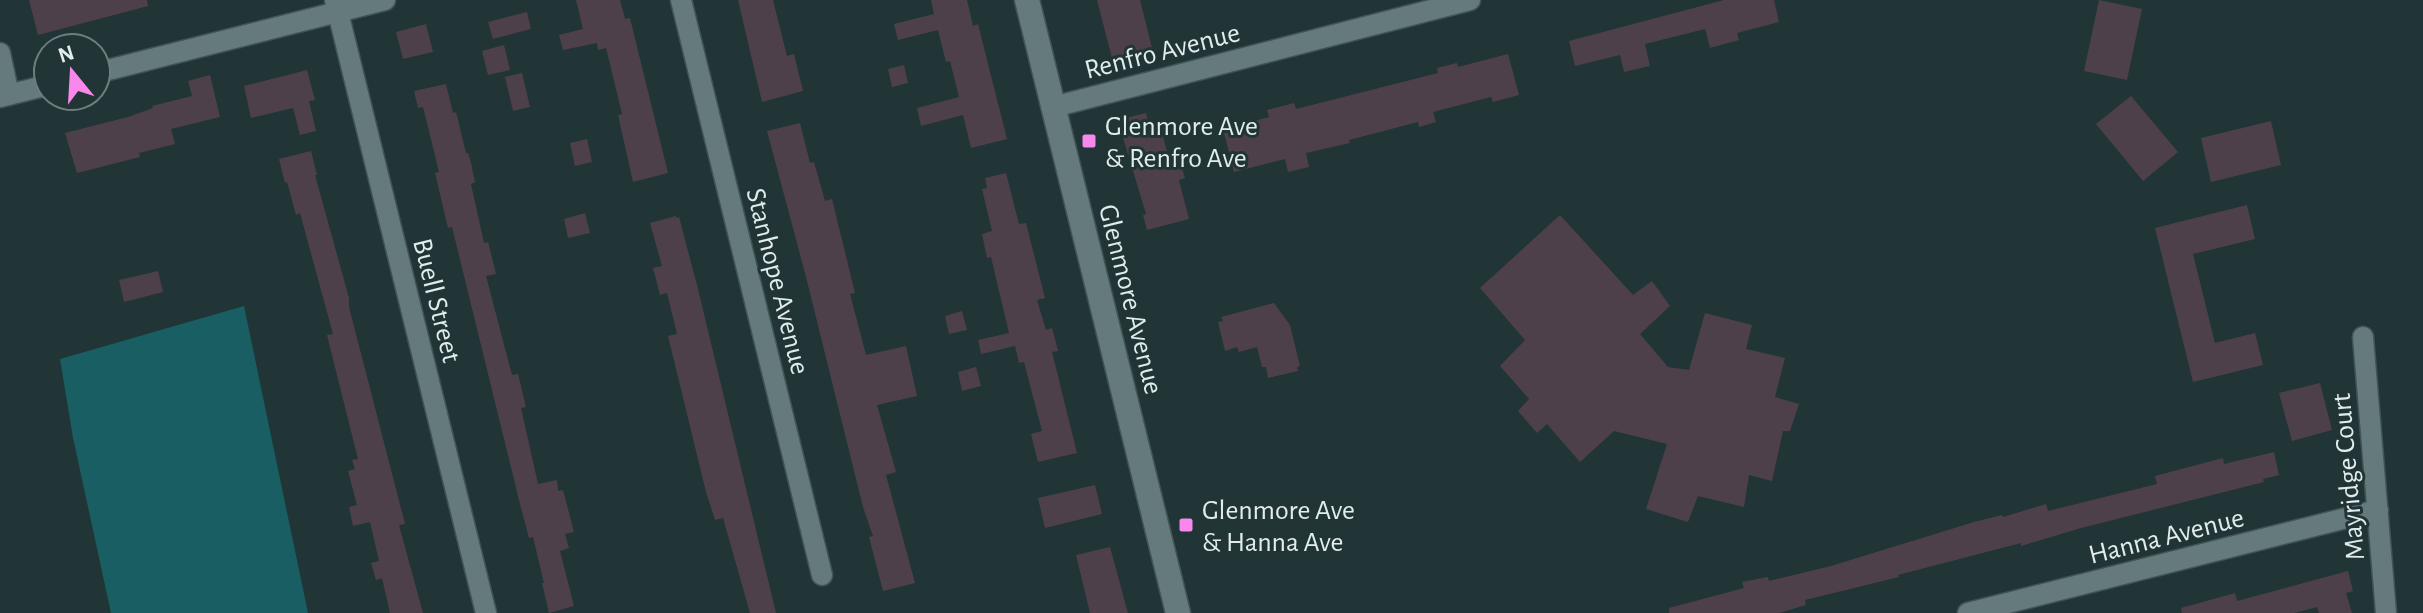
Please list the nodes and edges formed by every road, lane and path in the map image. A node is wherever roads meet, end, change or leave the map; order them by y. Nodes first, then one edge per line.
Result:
1 (385, 0) edge
2 (681, 0) edge
3 (1027, 0) edge
4 (1470, 0) edge
5 (337, 6) edge
6 (0, 53) edge
7 (112, 69) edge
8 (32, 89) edge
9 (5, 96) edge
10 (1053, 107) junction
11 (2363, 337) dead end
12 (2378, 510) junction
13 (822, 575) dead end
14 (486, 613) edge
15 (1178, 613) edge
16 (1968, 613) edge
17 (2386, 613) edge

1 - 5 street
2 - 13 street, Stanhope Avenue
3 - 10 street, Glenmore Avenue
4 - 10 street, Renfro Avenue
5 - 7 street
5 - 14 street, Buell Street
6 - 9 street
8 - 9 street
10 - 15 street, Glenmore Avenue
11 - 12 street, Mayridge Court
12 - 16 street, Hanna Avenue
12 - 17 street, Mayridge Court

